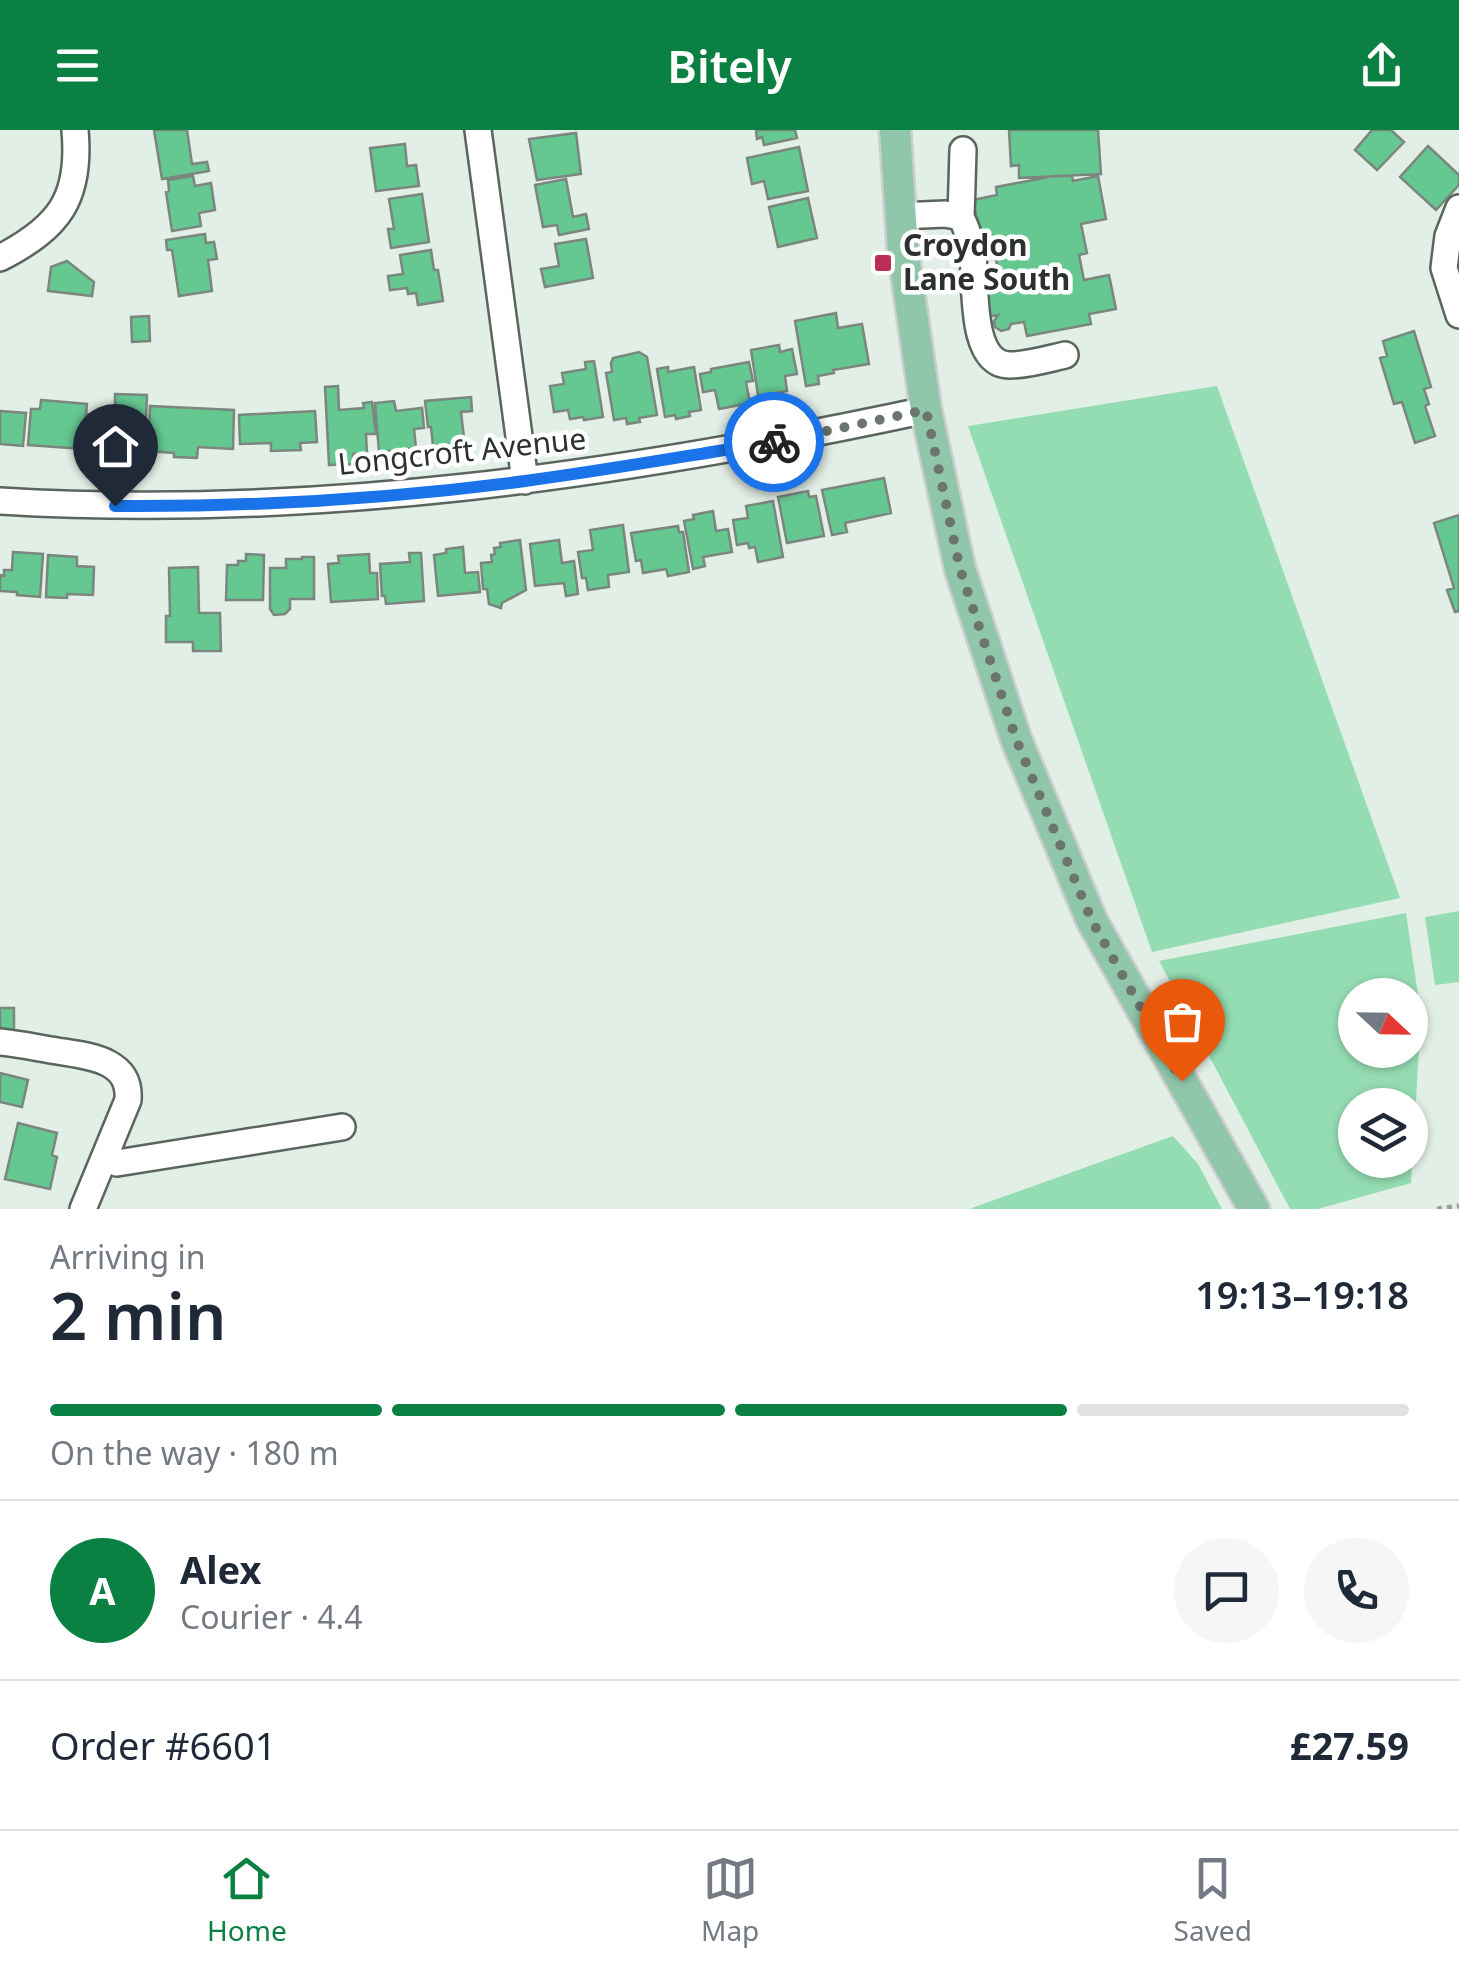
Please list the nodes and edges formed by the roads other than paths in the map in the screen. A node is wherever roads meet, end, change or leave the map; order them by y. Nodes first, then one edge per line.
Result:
1 (74, 130) edge
2 (478, 130) edge
3 (894, 130) edge
4 (964, 150) dead end
5 (1459, 208) edge
6 (900, 216) junction
7 (961, 217) junction
8 (0, 258) edge
9 (1459, 314) edge
10 (1065, 356) dead end
11 (926, 410) junction
12 (524, 481) junction
13 (0, 501) edge
14 (0, 1042) edge
15 (342, 1127) dead end
16 (104, 1158) junction
17 (83, 1209) edge
18 (1254, 1209) edge

1 - 8 street
2 - 12 street
3 - 6 main road
4 - 7 street
5 - 9 street
6 - 7 street
6 - 11 main road
7 - 10 street
11 - 12 street, Longcroft Avenue
11 - 18 main road
12 - 13 street, Longcroft Avenue
14 - 16 street
15 - 16 street
16 - 17 street

